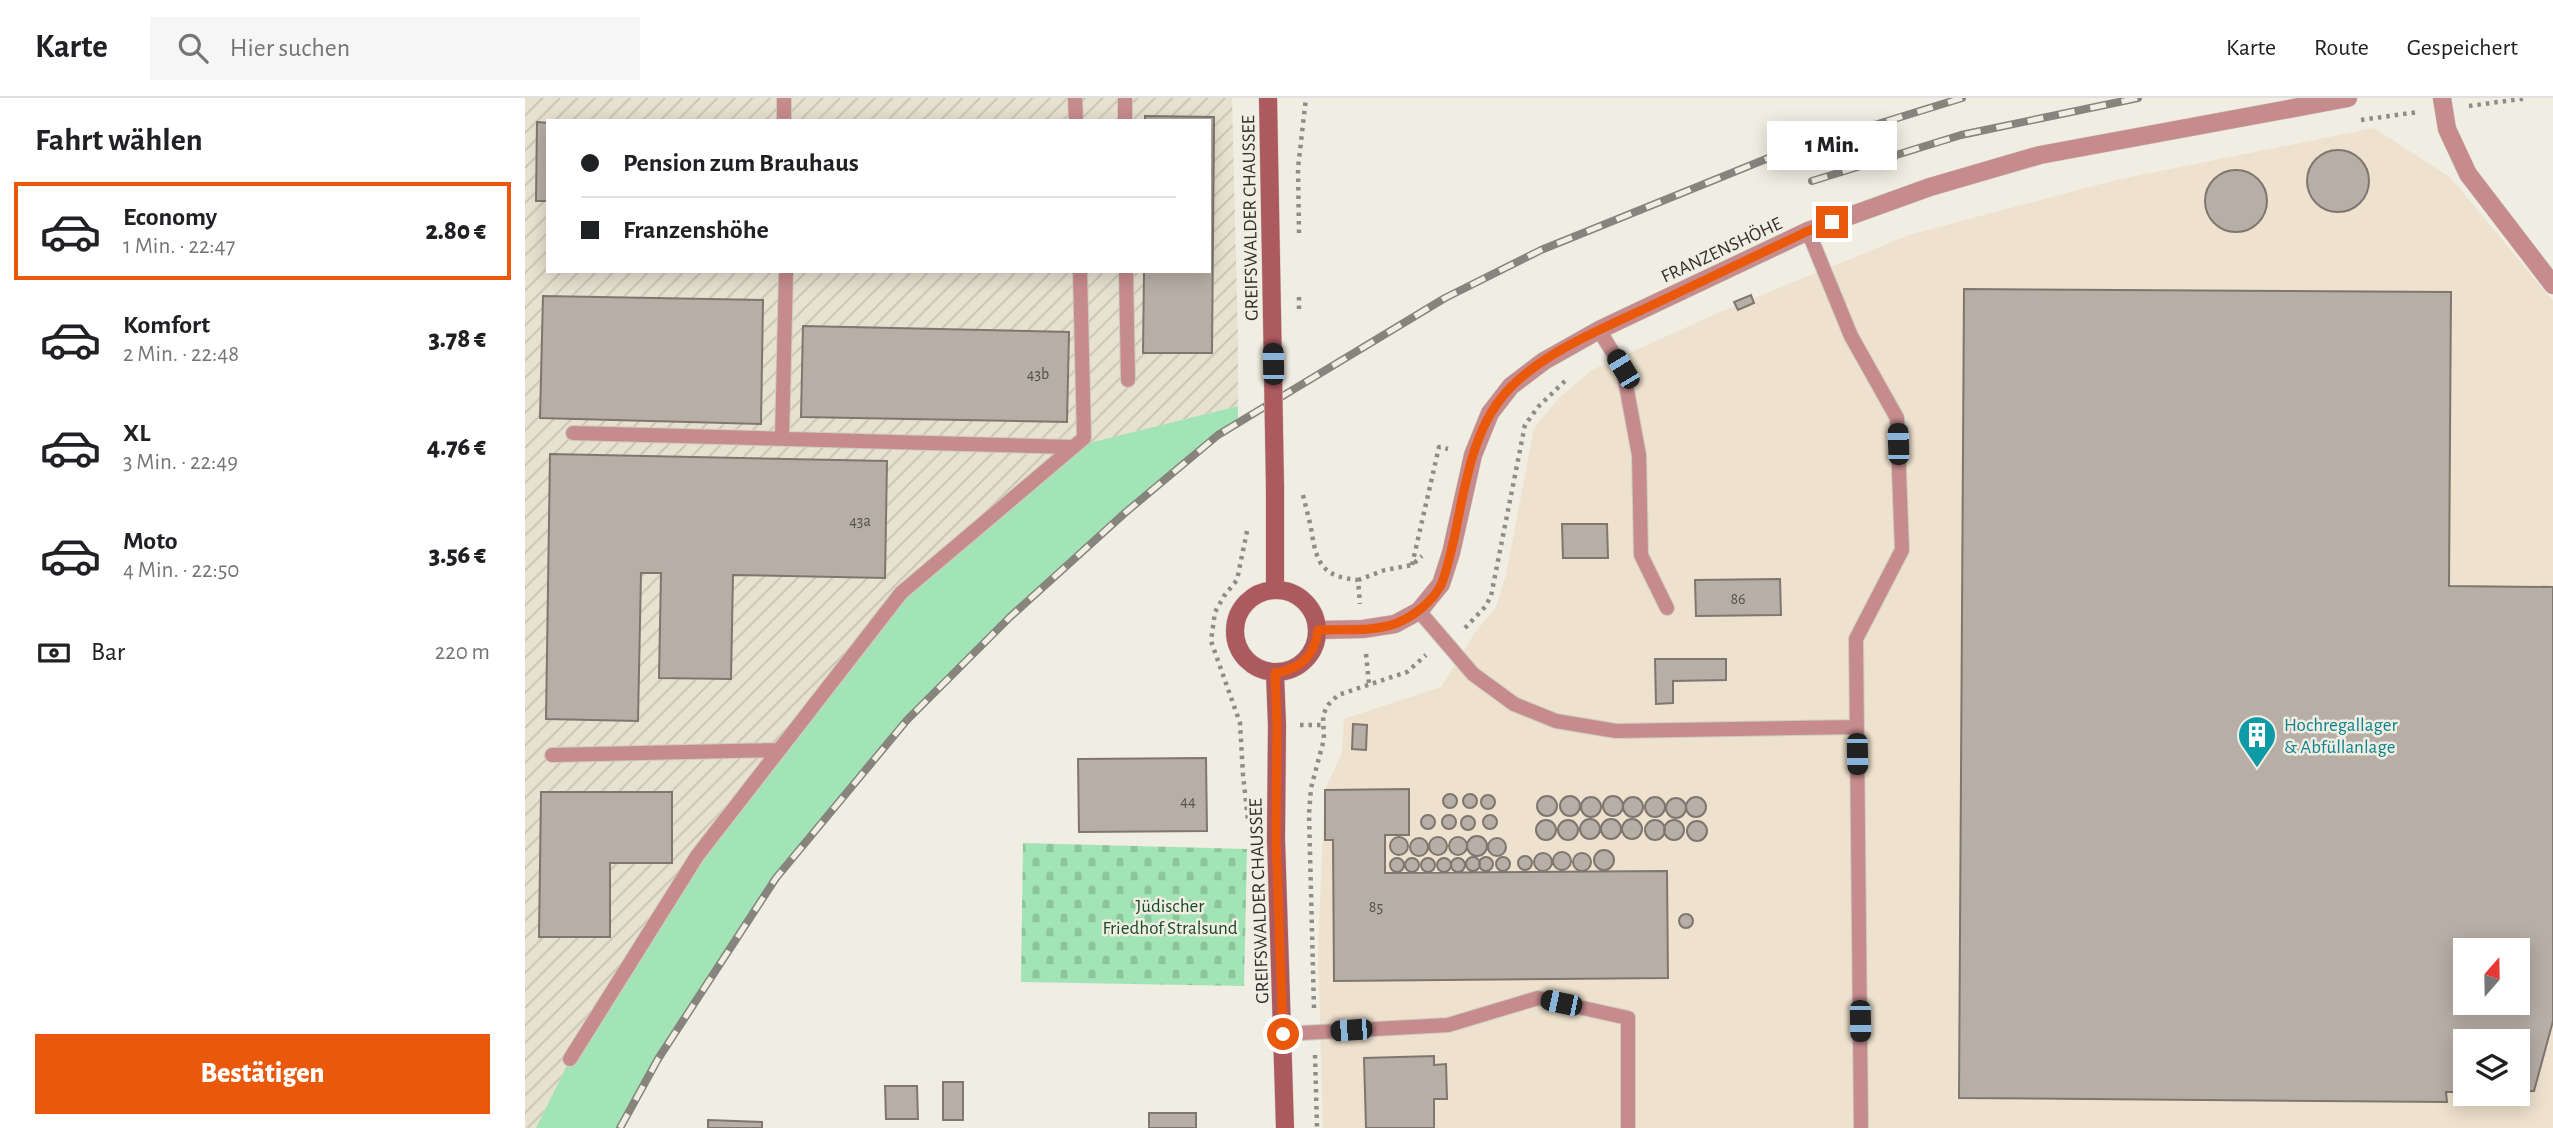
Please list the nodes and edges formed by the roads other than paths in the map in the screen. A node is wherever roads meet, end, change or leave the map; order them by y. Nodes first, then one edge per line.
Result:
1 (784, 98) edge
2 (1075, 98) edge
3 (1125, 98) edge
4 (1268, 98) edge
5 (2348, 98) edge
6 (2443, 103) edge
7 (784, 119) edge
8 (1076, 119) edge
9 (1125, 119) edge
10 (1808, 231) junction
11 (786, 273) edge
12 (1080, 273) edge
13 (1126, 273) edge
14 (2553, 285) edge
15 (1599, 330) junction
16 (1128, 380) dead end
17 (573, 433) dead end
18 (782, 439) junction
19 (1073, 447) junction
20 (1275, 590) junction
21 (1667, 608) dead end
22 (1419, 611) junction
23 (1318, 630) junction
24 (1275, 673) junction
25 (1856, 727) junction
26 (779, 750) junction
27 (552, 755) dead end
28 (1283, 1034) junction
29 (570, 1059) dead end
30 (1285, 1128) edge
31 (1628, 1128) edge
32 (1861, 1128) edge

1 - 7 lane
2 - 8 lane
3 - 9 lane
4 - 20 main road, GREIFSWALDER CHAUSSEE, bridge
5 - 10 street, FRANZENSHÖHE
6 - 14 street
10 - 15 street, FRANZENSHÖHE
10 - 25 lane
11 - 18 lane
12 - 19 lane
13 - 16 lane
15 - 21 lane
15 - 22 street, FRANZENSHÖHE
17 - 18 lane
18 - 19 lane
19 - 26 lane
20 - 23 main road
20 - 24 main road
22 - 23 street, FRANZENSHÖHE
22 - 25 lane
23 - 24 main road
24 - 28 main road, GREIFSWALDER CHAUSSEE
25 - 32 lane
26 - 27 lane
26 - 29 lane
28 - 30 main road, GREIFSWALDER CHAUSSEE
28 - 31 lane

